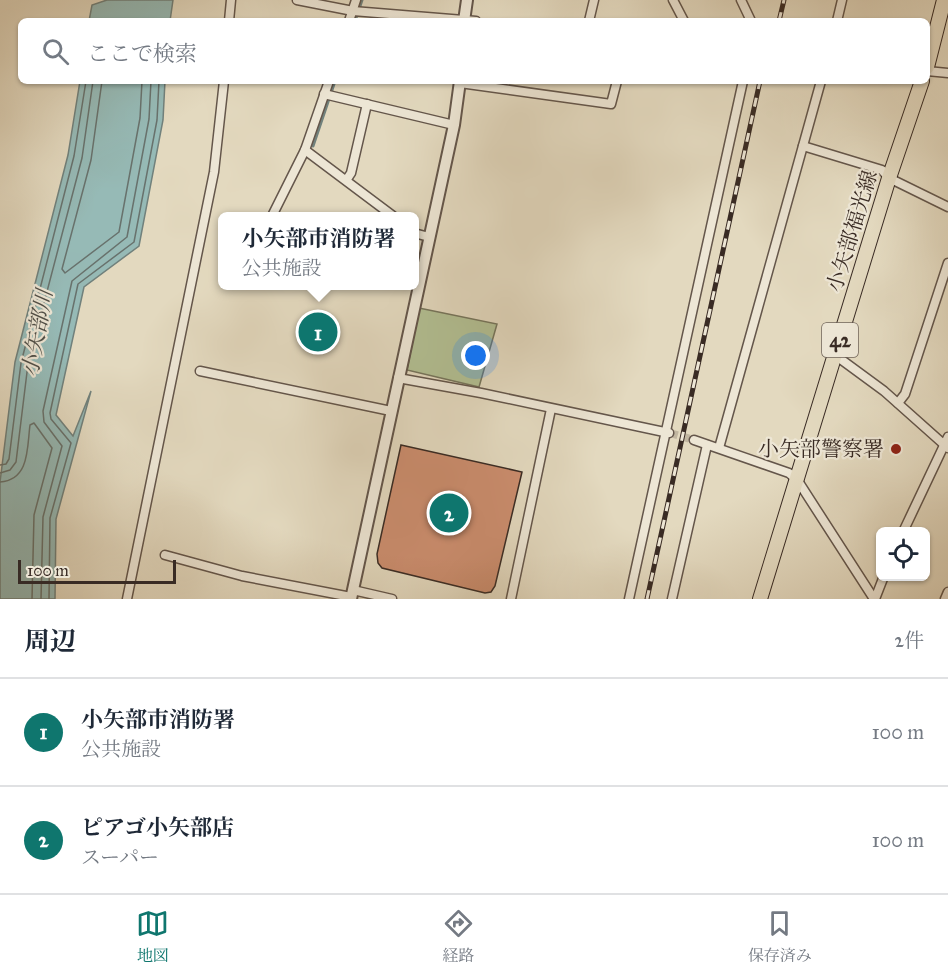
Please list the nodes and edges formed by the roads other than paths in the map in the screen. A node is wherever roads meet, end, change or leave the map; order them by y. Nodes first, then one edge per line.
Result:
1 (231, 0) edge
2 (297, 0) edge
3 (356, 0) edge
4 (467, 0) edge
5 (594, 0) edge
6 (673, 0) edge
7 (741, 0) edge
8 (842, 0) edge
9 (944, 0) edge
10 (353, 11) junction
11 (229, 18) edge
12 (350, 18) edge
13 (434, 18) edge
14 (468, 18) edge
15 (590, 18) edge
16 (682, 18) edge
17 (750, 18) edge
18 (838, 18) edge
19 (930, 57) edge
20 (930, 70) edge
21 (948, 74) edge
22 (224, 84) edge
23 (327, 84) edge
24 (460, 84) edge
25 (474, 84) edge
26 (616, 84) edge
27 (742, 84) edge
28 (820, 84) edge
29 (921, 84) edge
30 (324, 94) junction
31 (367, 104) junction
32 (454, 125) junction
33 (803, 146) junction
34 (305, 150) junction
35 (889, 178) junction
36 (346, 179) junction
37 (948, 207) edge
38 (274, 212) edge
39 (388, 212) edge
40 (419, 234) edge
41 (429, 237) junction
42 (948, 263) edge
43 (419, 282) edge
44 (417, 290) edge
45 (835, 355) junction
46 (200, 371) dead end
47 (398, 378) junction
48 (898, 404) junction
49 (551, 409) junction
50 (391, 411) junction
51 (668, 433) junction
52 (694, 440) tunnel mouth
53 (947, 444) edge
54 (707, 445) junction
55 (719, 448) junction
56 (798, 481) junction
57 (905, 527) edge
58 (165, 555) dead end
59 (882, 581) edge
60 (948, 592) edge
61 (352, 595) edge
62 (127, 599) edge
63 (392, 599) edge
64 (511, 599) edge
65 (629, 599) edge
66 (672, 599) edge
67 (760, 599) edge
68 (874, 599) edge
69 (945, 599) edge

1 - 11 street
2 - 10 street
3 - 10 street
4 - 14 street
5 - 15 street
6 - 16 street
7 - 17 street
8 - 18 street
9 - 19 main road
10 - 12 street
10 - 13 street
20 - 21 street
22 - 62 street
23 - 30 street
24 - 32 street
25 - 26 street
27 - 51 street
28 - 33 street
29 - 35 main road, 小矢部福光線 / 42
30 - 31 street
30 - 34 street
31 - 32 street
31 - 36 street
32 - 41 street
33 - 35 street
33 - 55 street
34 - 36 street
34 - 38 street
35 - 37 street
35 - 45 main road, 小矢部福光線 / 42
36 - 39 street
40 - 41 street
41 - 43 street
42 - 48 street
44 - 47 street
45 - 48 street
45 - 56 main road, 小矢部福光線 / 42
46 - 50 street
47 - 49 street
47 - 50 street
48 - 53 street
49 - 51 street
49 - 64 street
50 - 61 street
51 - 65 street
52 - 54 street
53 - 57 street
54 - 55 street
54 - 66 street
55 - 56 street
56 - 67 main road, 小矢部福光線 / 42
56 - 68 street
58 - 61 street
59 - 68 street
60 - 69 street
61 - 63 street

